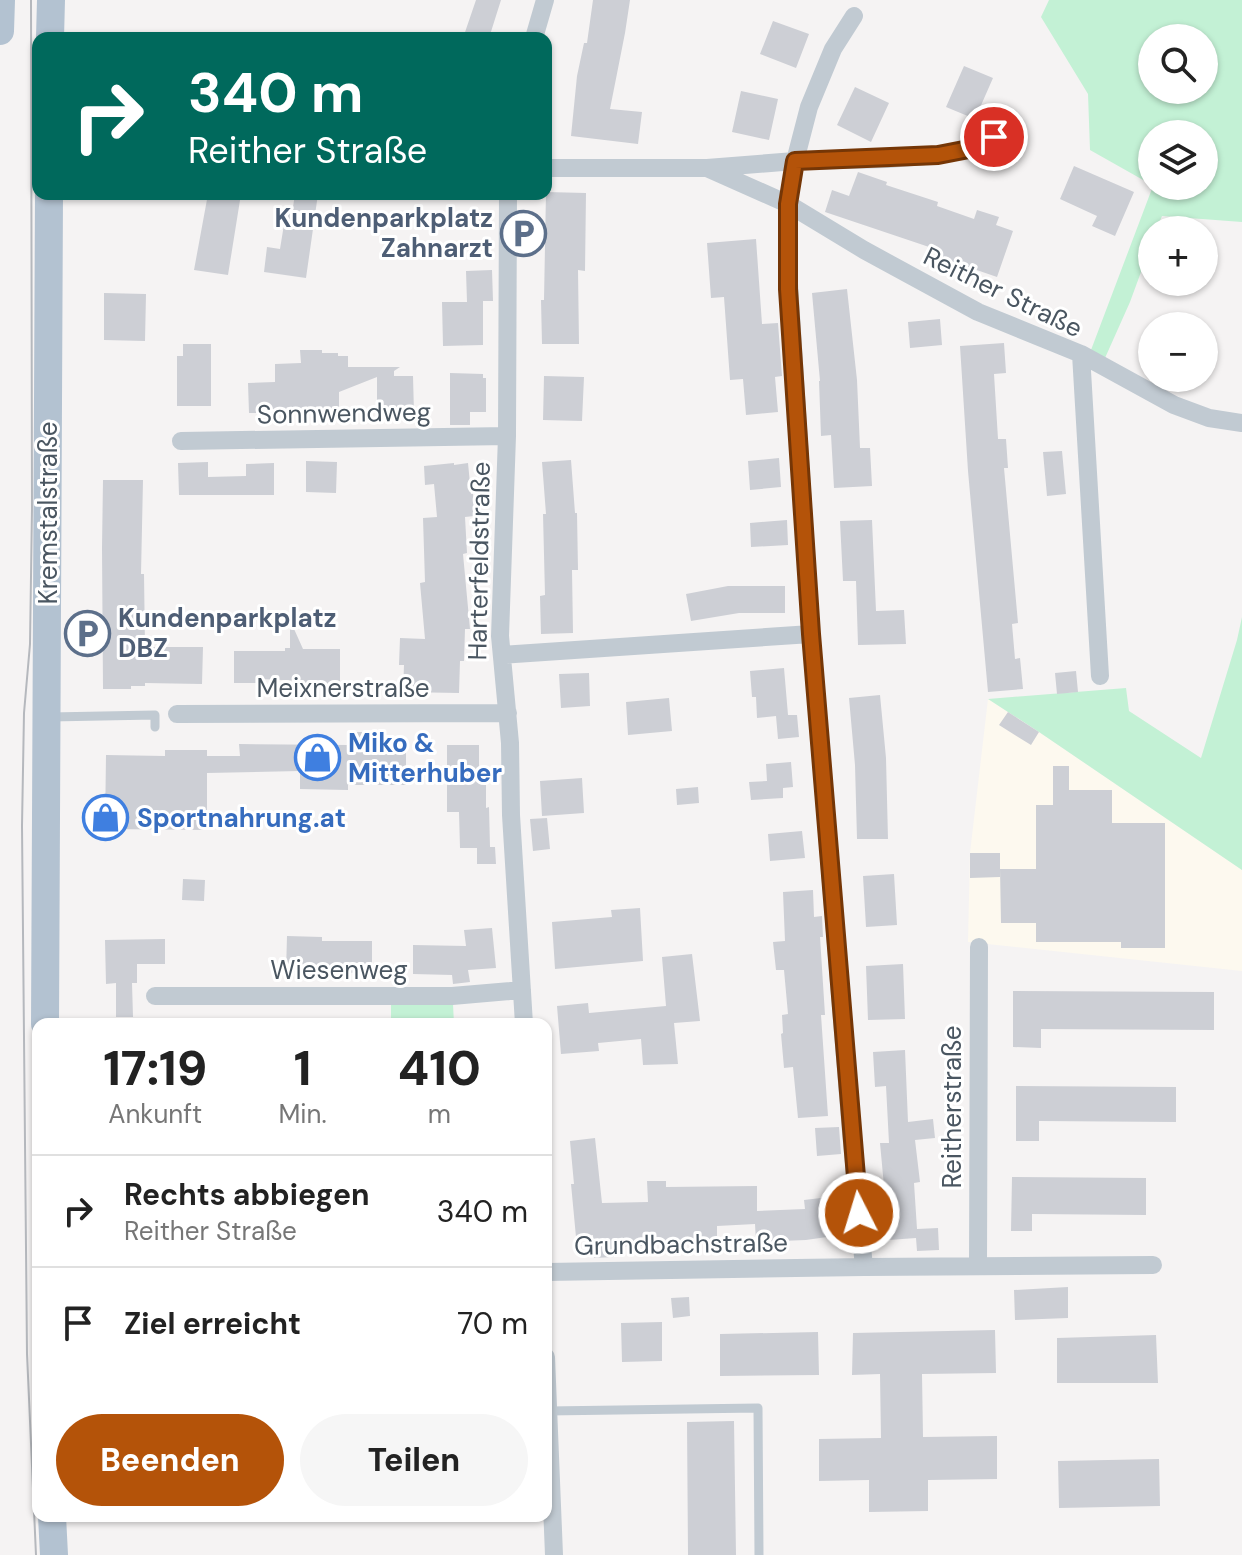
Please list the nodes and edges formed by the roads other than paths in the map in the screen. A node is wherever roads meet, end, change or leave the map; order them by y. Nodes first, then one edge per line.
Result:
1 (1, 0) edge
2 (51, 0) edge
3 (545, 0) edge
4 (854, 16) dead end
5 (0, 31) edge
6 (50, 32) edge
7 (536, 32) edge
8 (994, 137) dead end
9 (795, 161) junction
10 (552, 168) edge
11 (707, 168) junction
12 (49, 200) edge
13 (508, 200) edge
14 (788, 204) junction
15 (1081, 354) junction
16 (1242, 423) edge
17 (507, 436) junction
18 (181, 441) dead end
19 (811, 634) junction
20 (502, 655) junction
21 (1100, 676) dead end
22 (508, 713) junction
23 (177, 714) dead end
24 (47, 717) junction
25 (155, 727) dead end
26 (979, 947) dead end
27 (522, 990) junction
28 (155, 996) dead end
29 (45, 1018) edge
30 (524, 1018) edge
31 (1153, 1265) dead end
32 (978, 1266) junction
33 (864, 1267) junction
34 (552, 1272) edge
35 (552, 1415) edge
36 (552, 1508) edge
37 (52, 1522) edge
38 (54, 1555) edge
39 (554, 1555) edge
40 (759, 1555) edge

1 - 5 main road
2 - 6 main road
3 - 7 street
4 - 9 street
8 - 9 street, Reither Straße
9 - 11 street, Reither Straße
9 - 14 street
10 - 11 street, Reither Straße
11 - 14 street, Reither Straße
12 - 24 main road, Kremstalstraße
13 - 17 street, Harterfeldstraße
14 - 15 street, Reither Straße
14 - 19 street
15 - 16 street
15 - 21 street, Reither Straße
17 - 18 street, Sonnwendweg
17 - 20 street, Harterfeldstraße
19 - 20 street
19 - 33 street
20 - 22 street, Harterfeldstraße
22 - 23 street, Meixnerstraße
22 - 27 street, Harterfeldstraße
24 - 25 lane
24 - 29 main road, Kremstalstraße
26 - 32 street, Reitherstraße
27 - 28 street, Wiesenweg
27 - 30 street, Harterfeldstraße
31 - 32 street, Grundbachstraße
32 - 33 street, Grundbachstraße
33 - 34 street, Grundbachstraße
35 - 40 lane
36 - 39 street
37 - 38 main road

